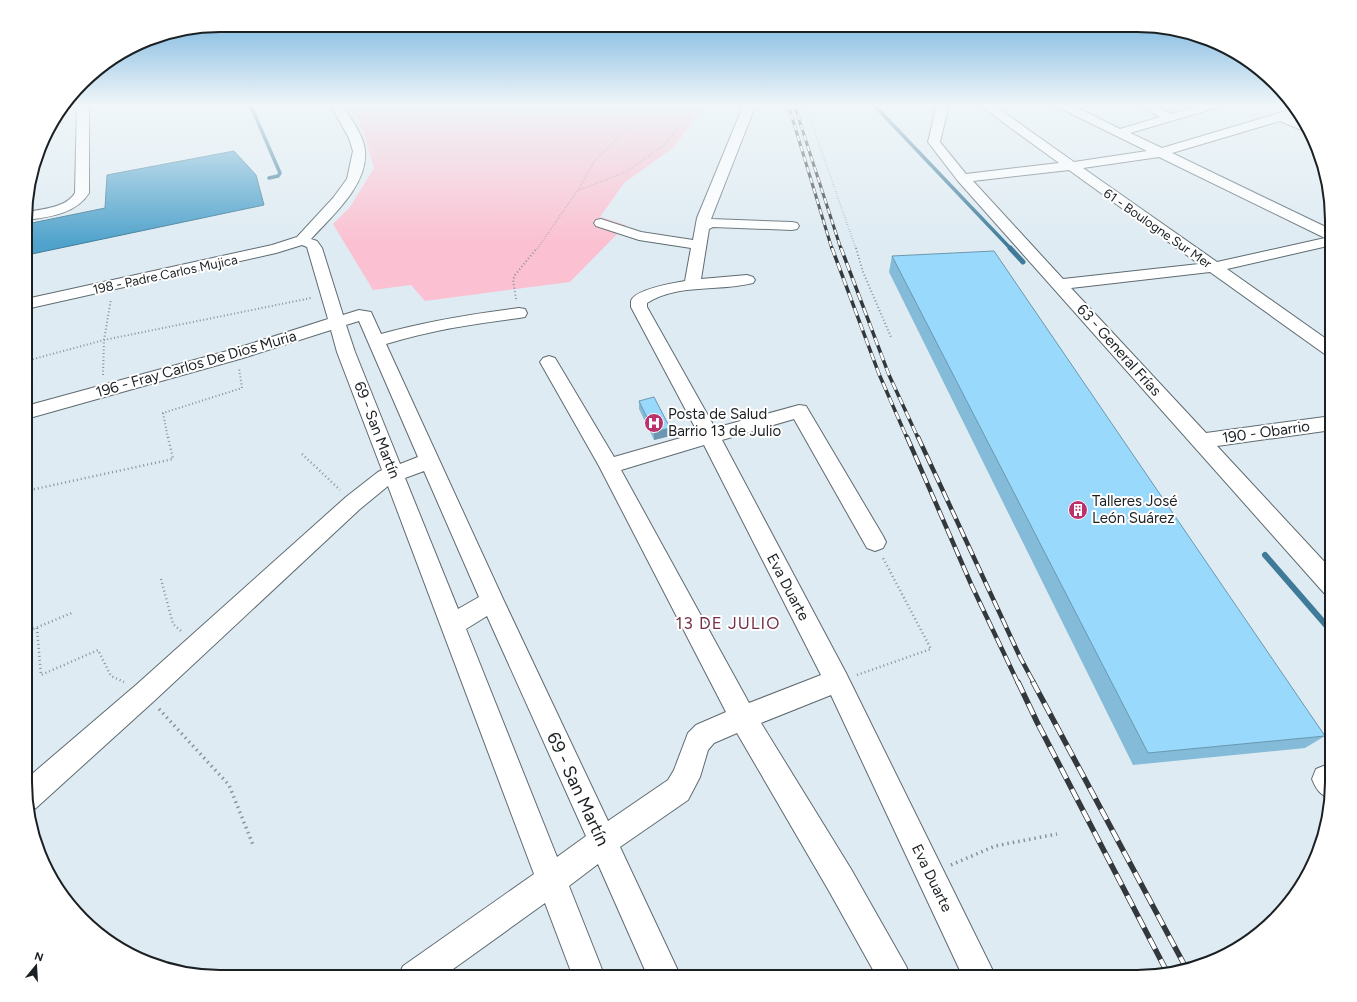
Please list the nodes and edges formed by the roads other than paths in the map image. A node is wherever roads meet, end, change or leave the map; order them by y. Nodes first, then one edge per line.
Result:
1 (82, 151) edge
2 (359, 151) edge
3 (731, 151) edge
4 (941, 151) edge
5 (1050, 151) edge
6 (1155, 151) edge
7 (1168, 151) edge
8 (1160, 153) junction
9 (1071, 166) junction
10 (963, 178) junction
11 (32, 215) edge
12 (601, 223) dead end
13 (703, 226) junction
14 (792, 226) dead end
15 (1325, 233) edge
16 (302, 240) junction
17 (1325, 243) edge
18 (699, 245) junction
19 (1214, 267) junction
20 (747, 280) dead end
21 (1060, 284) junction
22 (692, 286) junction
23 (32, 303) edge
24 (518, 313) road end
25 (365, 316) joint
26 (338, 321) junction
27 (376, 341) junction
28 (1325, 346) edge
29 (549, 362) dead end
30 (32, 411) edge
31 (1325, 423) edge
32 (710, 437) junction
33 (1200, 441) junction
34 (429, 461) junction
35 (609, 466) junction
36 (393, 473) junction
37 (874, 542) road end
38 (1325, 578) edge
39 (492, 601) junction
40 (453, 624) junction
41 (837, 681) junction
42 (743, 718) junction
43 (32, 793) edge
44 (602, 842) junction
45 (552, 880) junction
46 (424, 970) edge
47 (586, 970) edge
48 (662, 970) edge
49 (890, 970) edge
50 (977, 970) edge

1 - 11 street
2 - 16 street
3 - 13 street
4 - 10 street, 63 - General Frías
5 - 9 street, 61 - Boulogne Sur Mer
6 - 8 street
7 - 8 street
8 - 9 street
8 - 15 street
9 - 10 street
9 - 19 street, 61 - Boulogne Sur Mer
10 - 21 street, 63 - General Frías
12 - 18 street
13 - 14 street
13 - 18 street
16 - 23 street, 198 - Padre Carlos Mujica
16 - 26 street, 69 - San Martín
17 - 19 street
18 - 22 street
19 - 21 street
19 - 28 street, 61 - Boulogne Sur Mer
20 - 22 street, Eva Duarte
21 - 33 street, 63 - General Frías
22 - 32 street, Eva Duarte
24 - 27 street
25 - 26 street, 196 - Fray Carlos De Dios Muria
25 - 27 street, 69 - San Martín
26 - 30 street, 196 - Fray Carlos De Dios Muria
26 - 36 street, 69 - San Martín
27 - 34 street, 69 - San Martín
29 - 35 street
31 - 33 street, 190 - Obarrio
32 - 35 street
32 - 37 street
32 - 41 street, Eva Duarte
33 - 38 street, 63 - General Frías
34 - 36 street
34 - 39 street, 69 - San Martín
35 - 42 street
36 - 40 street, 69 - San Martín
36 - 43 street
39 - 40 street
39 - 44 street, 69 - San Martín
40 - 45 street, 69 - San Martín
41 - 42 street
41 - 50 street, Eva Duarte
42 - 44 street
42 - 49 street
44 - 45 street
44 - 48 street, 69 - San Martín
45 - 46 street
45 - 47 street, 69 - San Martín

